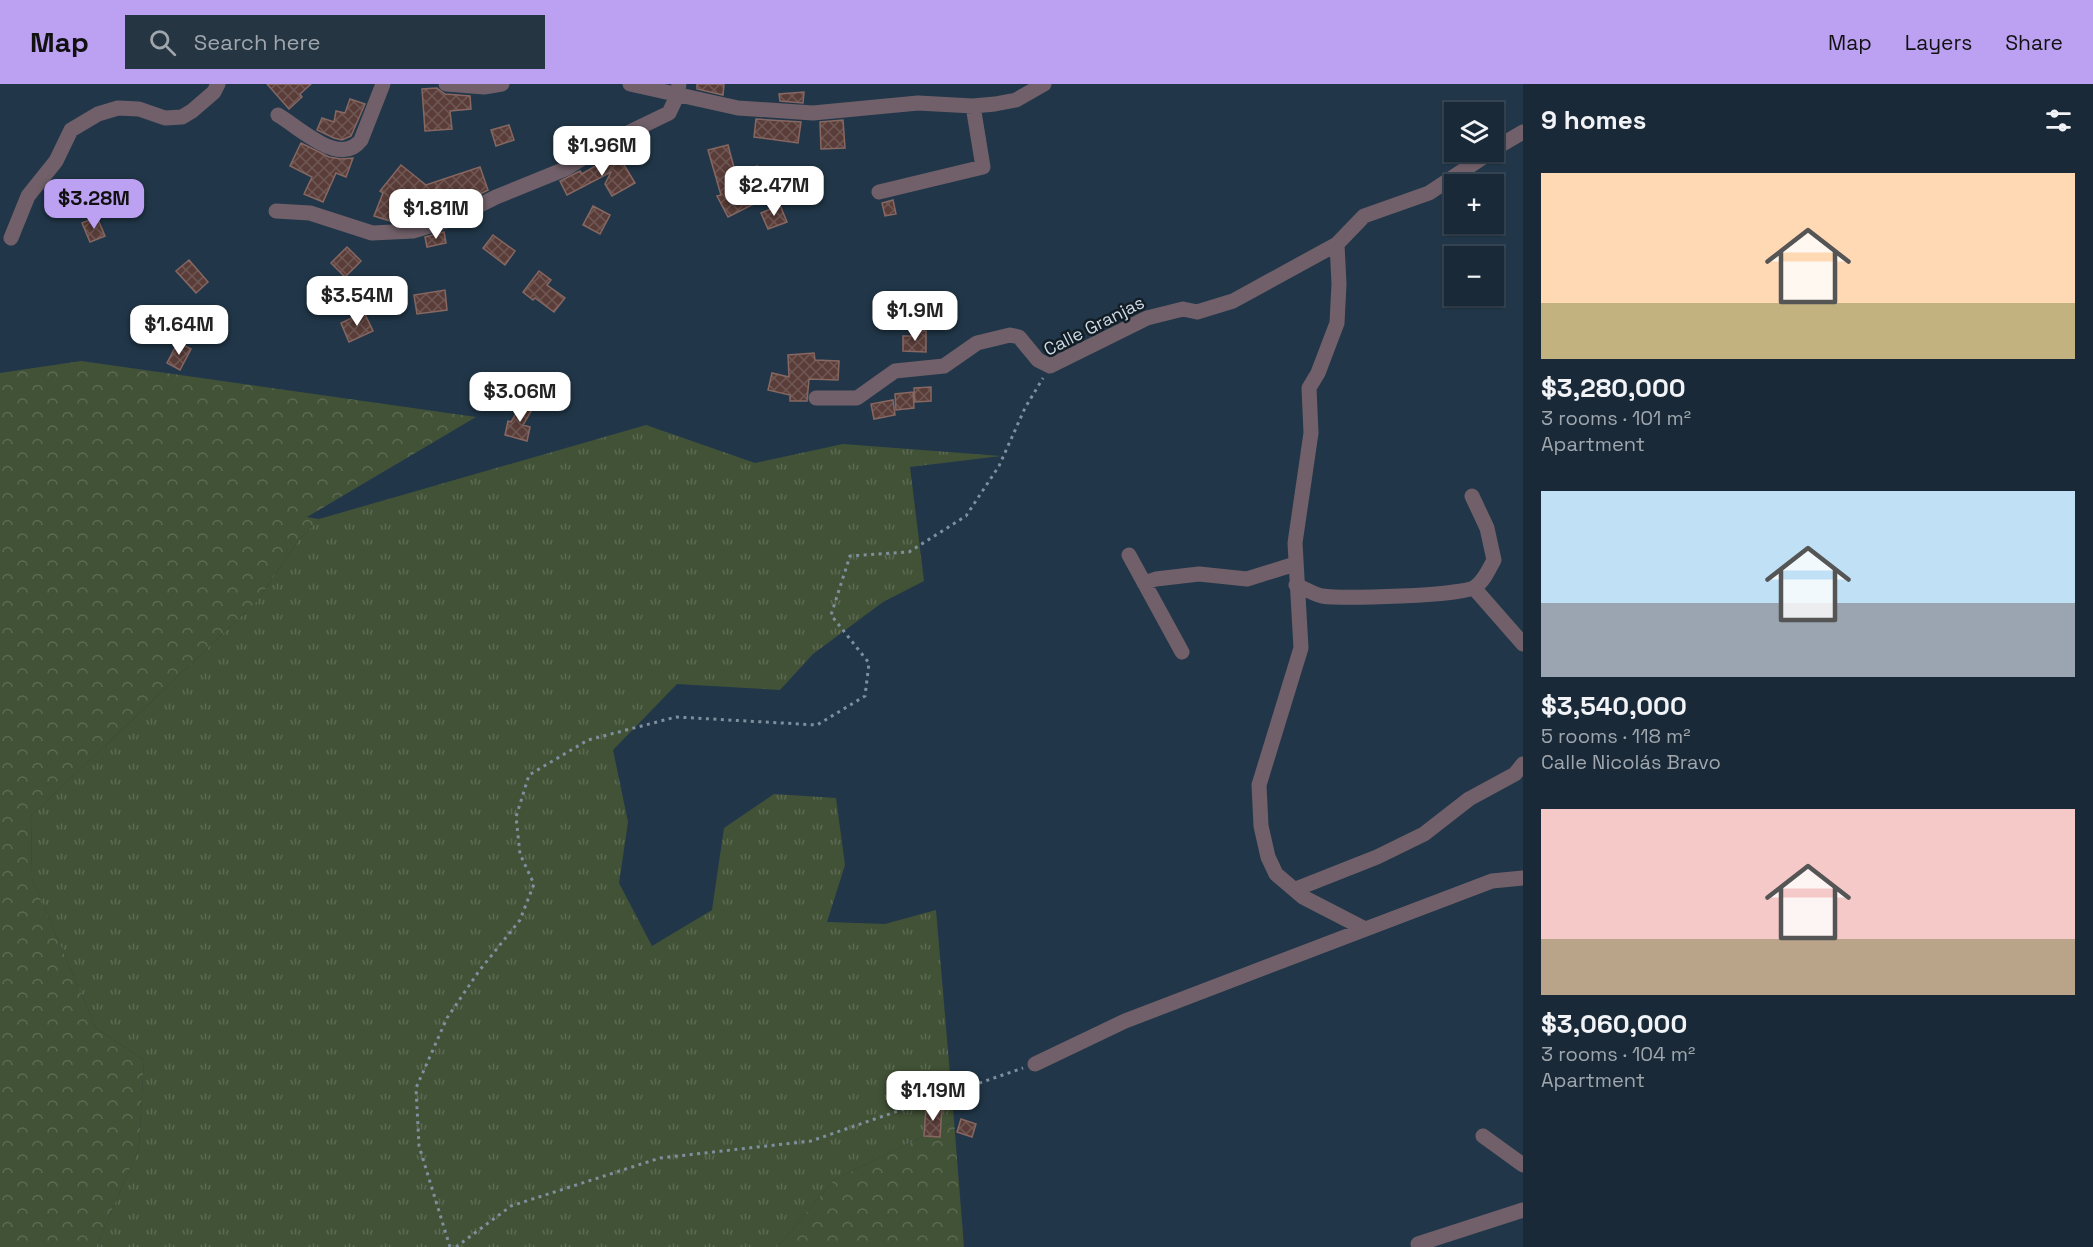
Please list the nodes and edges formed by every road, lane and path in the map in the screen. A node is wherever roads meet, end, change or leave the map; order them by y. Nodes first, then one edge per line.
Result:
1 (383, 84) edge
2 (446, 84) edge
3 (502, 84) edge
4 (630, 84) edge
5 (1044, 84) edge
6 (216, 88) edge
7 (678, 90) edge
8 (974, 106) junction
9 (278, 115) dead end
10 (1523, 132) edge
11 (1504, 143) edge
12 (1474, 162) edge
13 (879, 192) dead end
14 (276, 211) dead end
15 (11, 238) dead end
16 (1337, 244) junction
17 (1050, 366) junction
18 (816, 398) dead end
19 (1472, 496) dead end
20 (1129, 555) dead end
21 (1296, 564) junction
22 (1144, 583) junction
23 (1296, 585) junction
24 (1474, 588) junction
25 (1523, 644) edge
26 (1182, 652) dead end
27 (1523, 764) edge
28 (1523, 878) edge
29 (1296, 890) junction
30 (1365, 929) junction
31 (1035, 1064) joint
32 (1483, 1136) dead end
33 (1523, 1165) edge
34 (1523, 1210) edge
35 (1418, 1244) dead end
36 (450, 1247) edge
37 (456, 1247) edge

1 - 9 street
2 - 3 street
4 - 7 street
5 - 8 street
6 - 15 street
7 - 8 street
7 - 14 street
8 - 13 street
10 - 11 street, Calle Granjas
12 - 16 street, Calle Granjas
16 - 17 street, Calle Granjas
16 - 21 street
17 - 18 street
17 - 36 path, Calle Granjas
19 - 24 street
20 - 22 street
21 - 22 street
21 - 23 street
22 - 26 street
23 - 24 street
23 - 29 street
24 - 25 street
27 - 29 street
28 - 30 street
29 - 30 street
30 - 31 street
31 - 37 path
32 - 33 street
34 - 35 street

